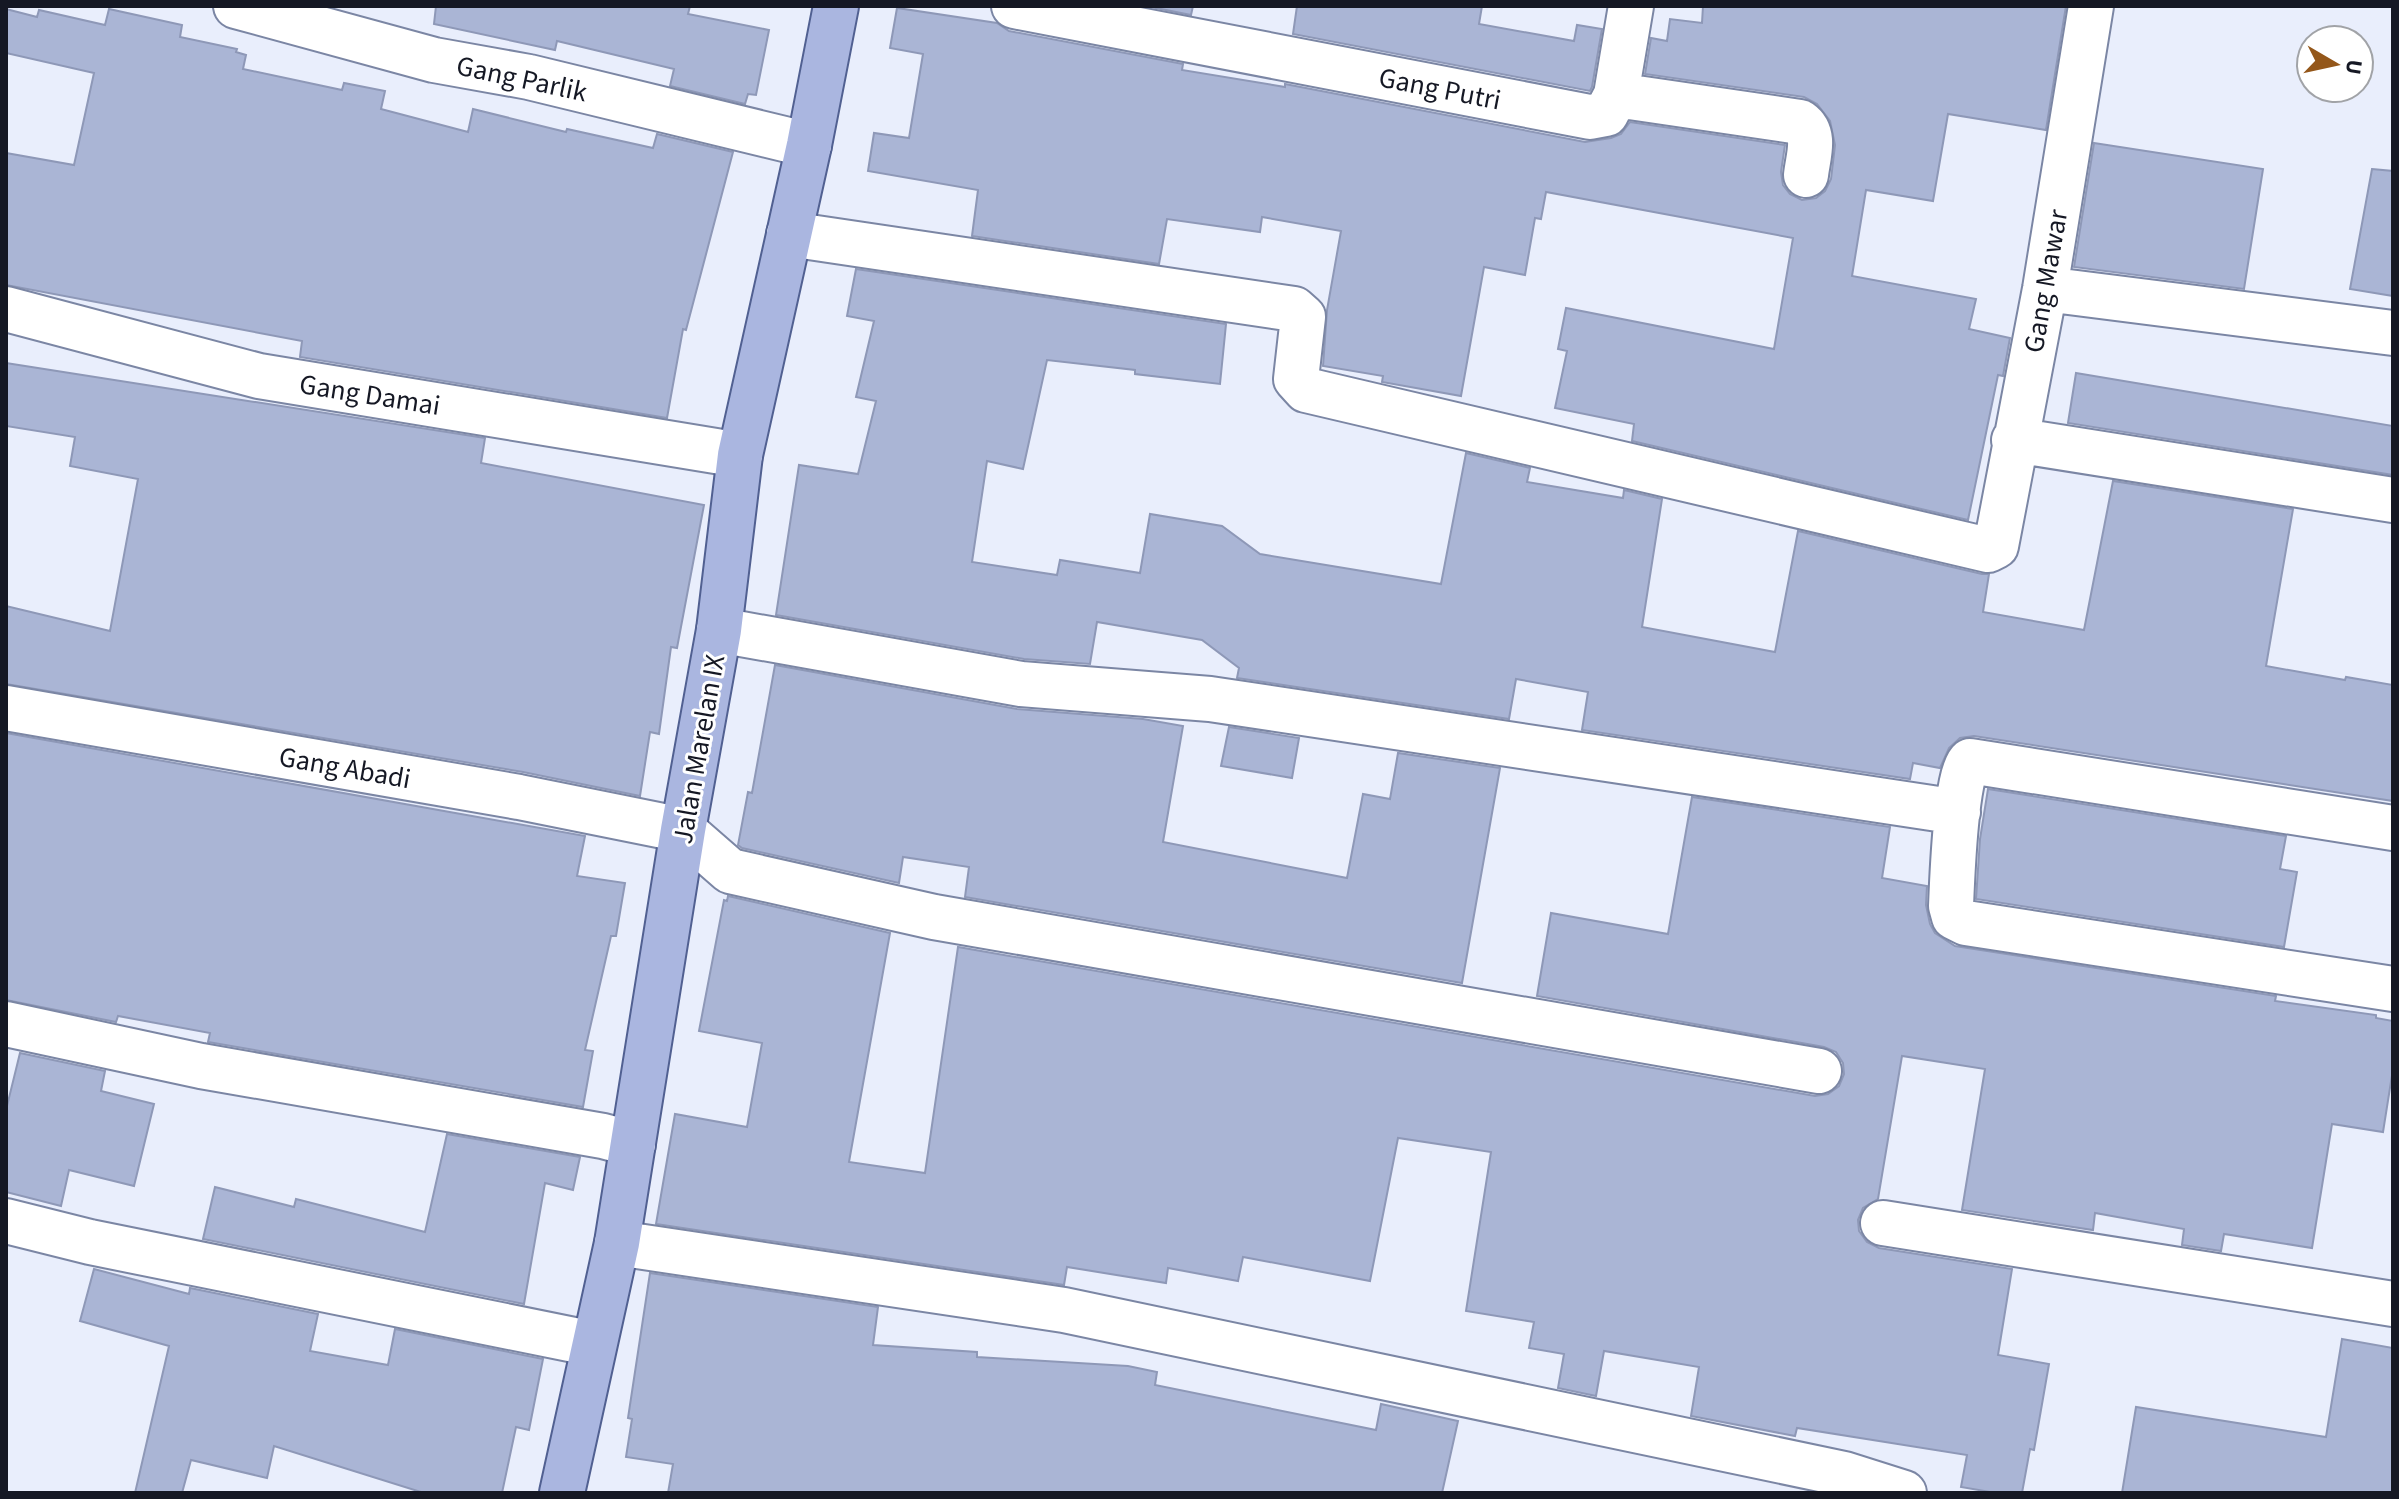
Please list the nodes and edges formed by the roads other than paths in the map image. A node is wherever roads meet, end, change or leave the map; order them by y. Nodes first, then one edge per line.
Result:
1 (236, 6) edge
2 (836, 6) edge
3 (1014, 6) edge
4 (1631, 6) edge
5 (2091, 6) edge
6 (1616, 95) junction
7 (809, 145) junction
8 (1806, 175) dead end
9 (789, 234) junction
10 (2045, 289) junction
11 (6, 309) edge
12 (2393, 333) edge
13 (2014, 440) junction
14 (740, 455) junction
15 (2393, 500) edge
16 (719, 630) junction
17 (6, 708) edge
18 (1958, 812) junction
19 (2393, 828) edge
20 (683, 830) junction
21 (2393, 989) edge
22 (6, 1024) edge
23 (1819, 1071) dead end
24 (633, 1144) junction
25 (6, 1221) edge
26 (1883, 1223) dead end
27 (617, 1243) junction
28 (2393, 1304) edge
29 (594, 1344) junction
30 (1843, 1484) edge
31 (562, 1493) edge
32 (1904, 1493) edge

1 - 7 street, Gang Parlik
2 - 7 main road, Jalan Marelan IX
3 - 6 street, Gang Putri
4 - 6 street
5 - 10 street, Gang Mawar
6 - 8 street
7 - 9 main road, Jalan Marelan IX
9 - 13 street, Gang Mawar
9 - 14 main road, Jalan Marelan IX
10 - 12 street
10 - 13 street, Gang Mawar
11 - 14 street, Gang Damai
13 - 15 street
14 - 16 main road, Jalan Marelan IX
16 - 18 street
16 - 20 main road, Jalan Marelan IX
17 - 20 street, Gang Abadi
18 - 19 street
18 - 21 street
20 - 23 street
20 - 24 main road, Jalan Marelan IX
22 - 24 street
24 - 27 main road, Jalan Marelan IX
25 - 29 street
26 - 28 street
27 - 29 main road, Jalan Marelan IX
27 - 30 street
29 - 31 main road, Jalan Marelan IX
30 - 32 street

